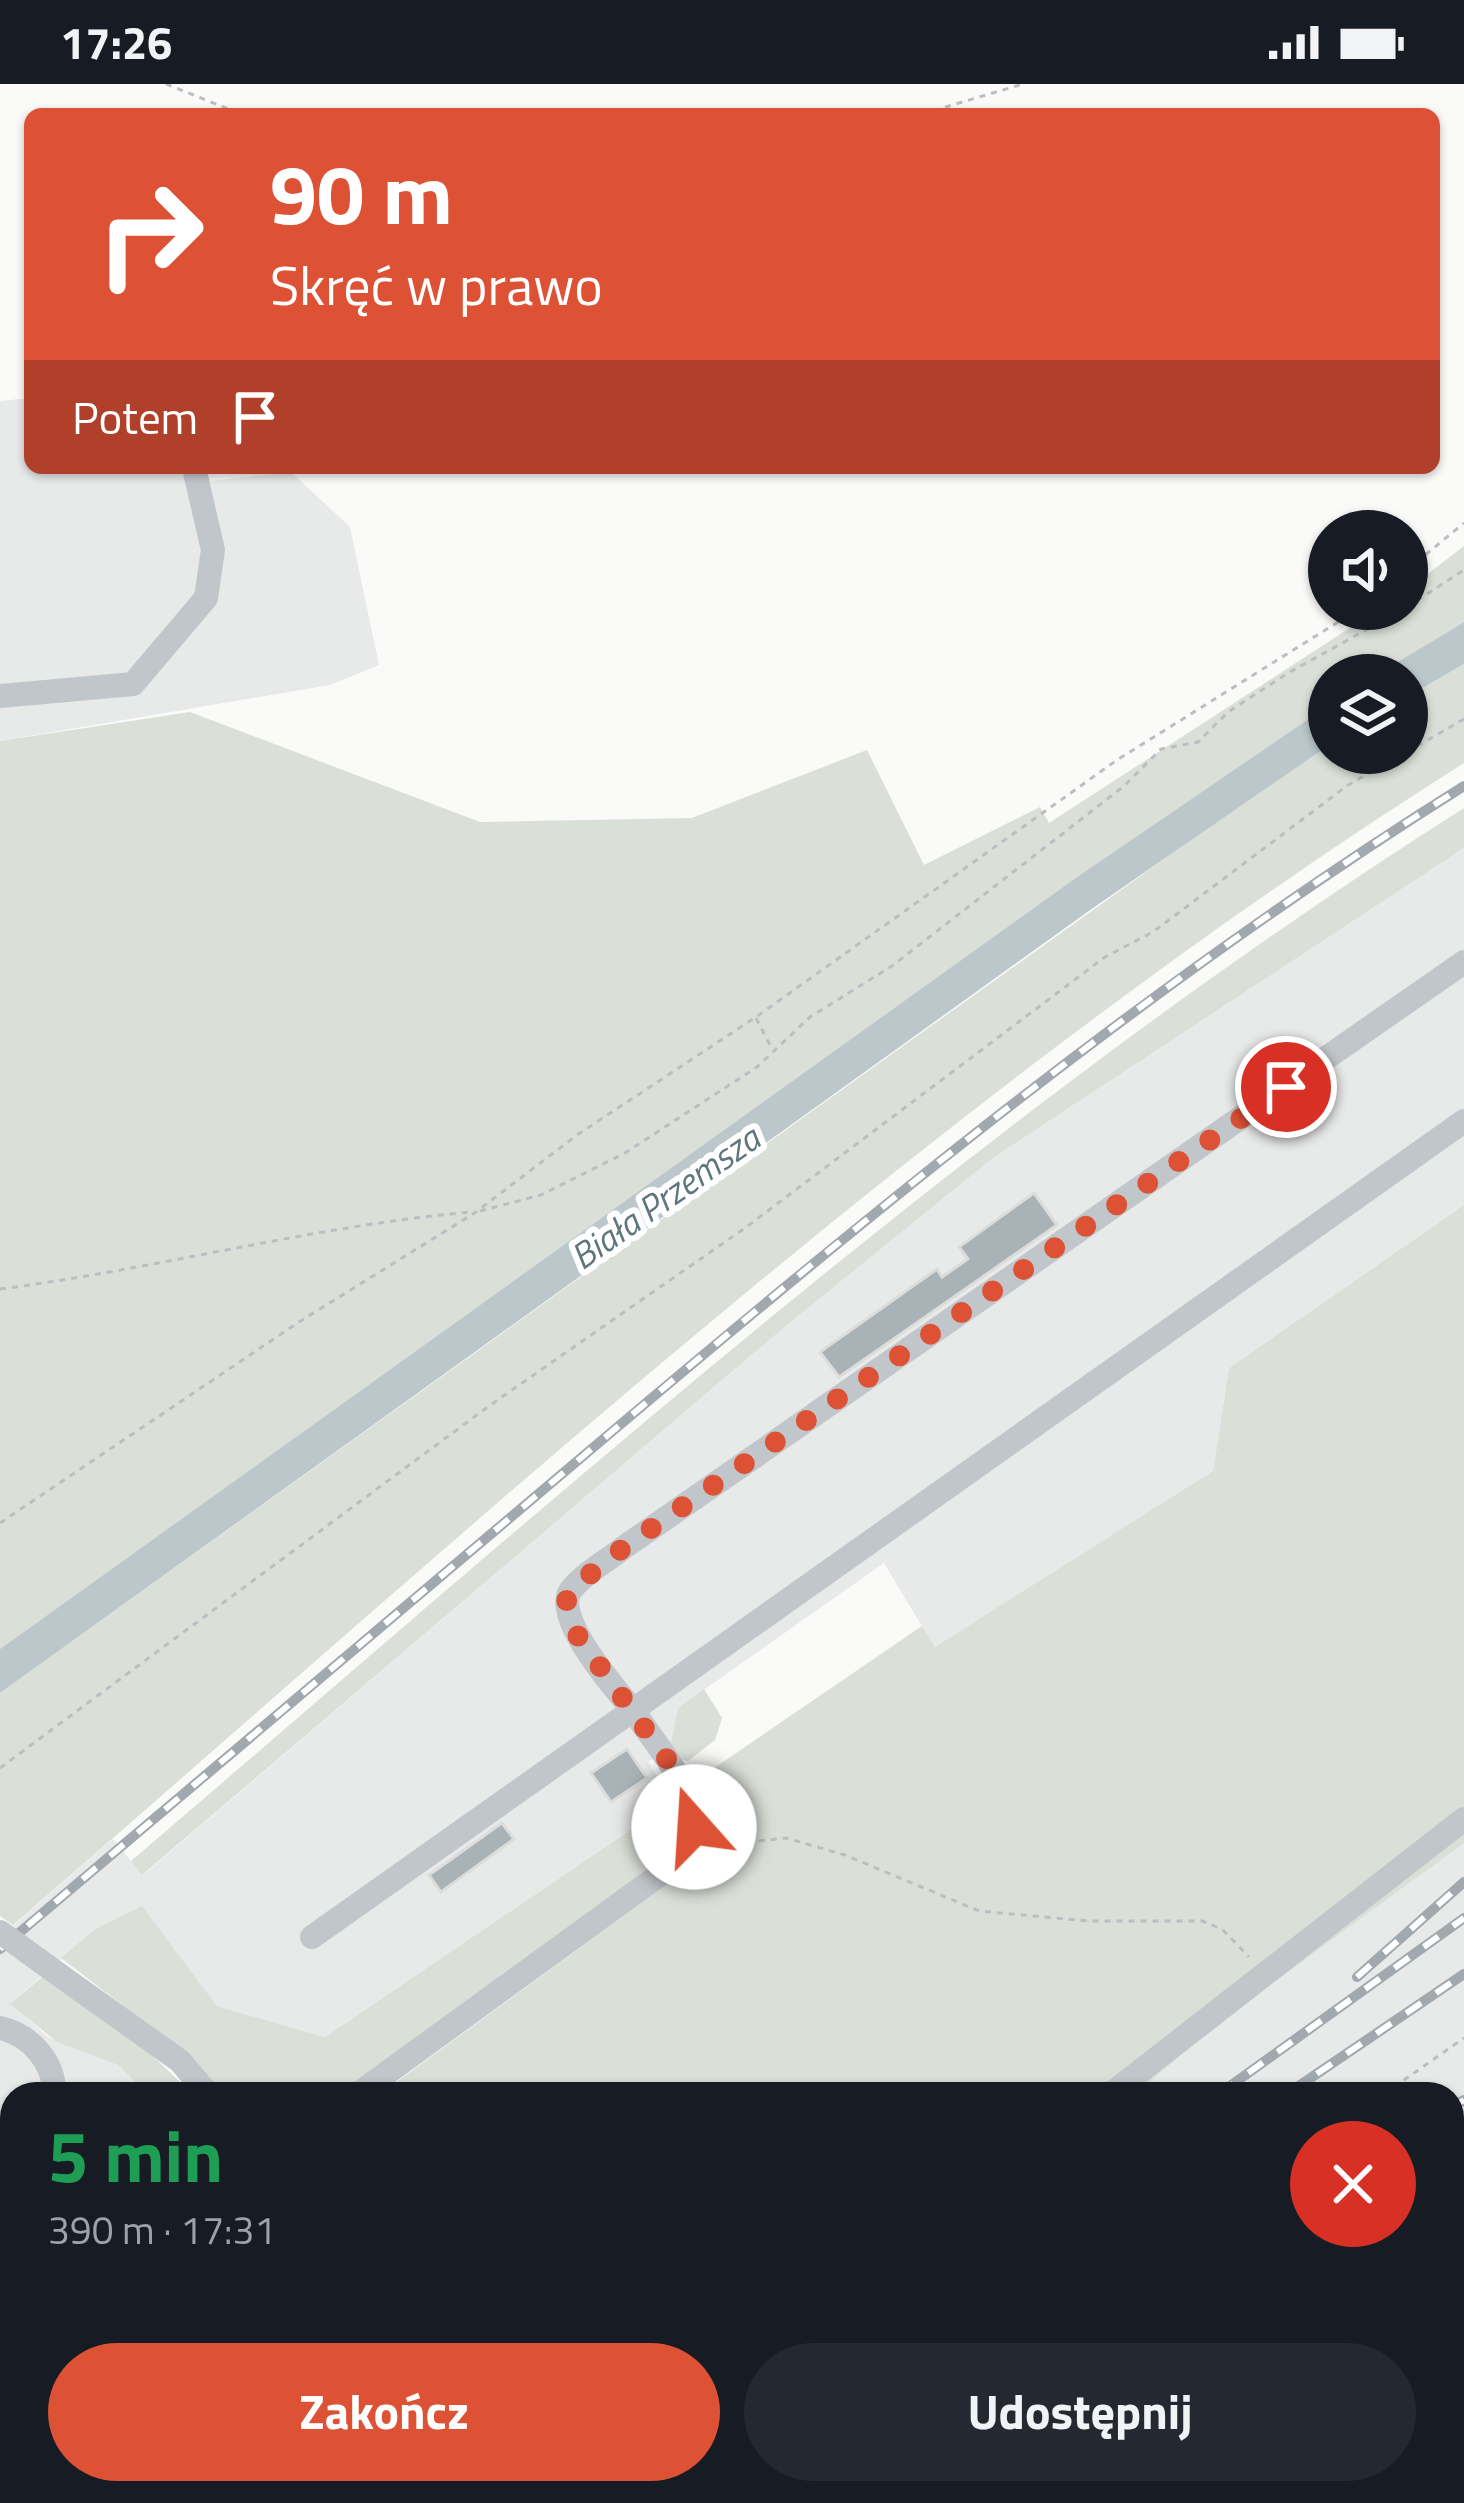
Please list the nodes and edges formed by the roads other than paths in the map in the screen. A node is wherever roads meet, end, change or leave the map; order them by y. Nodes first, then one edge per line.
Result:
1 (195, 474) edge
2 (0, 696) edge
3 (1464, 962) edge
4 (1464, 1120) edge
5 (633, 1710) junction
6 (1464, 1819) edge
7 (0, 1932) edge
8 (313, 1937) dead end
9 (0, 2028) edge
10 (53, 2082) edge
11 (198, 2082) edge
12 (375, 2082) edge
13 (1126, 2082) edge

1 - 2 street
3 - 5 street
4 - 5 street
5 - 8 street
5 - 12 street
6 - 13 street
7 - 11 street, bridge
9 - 10 street

